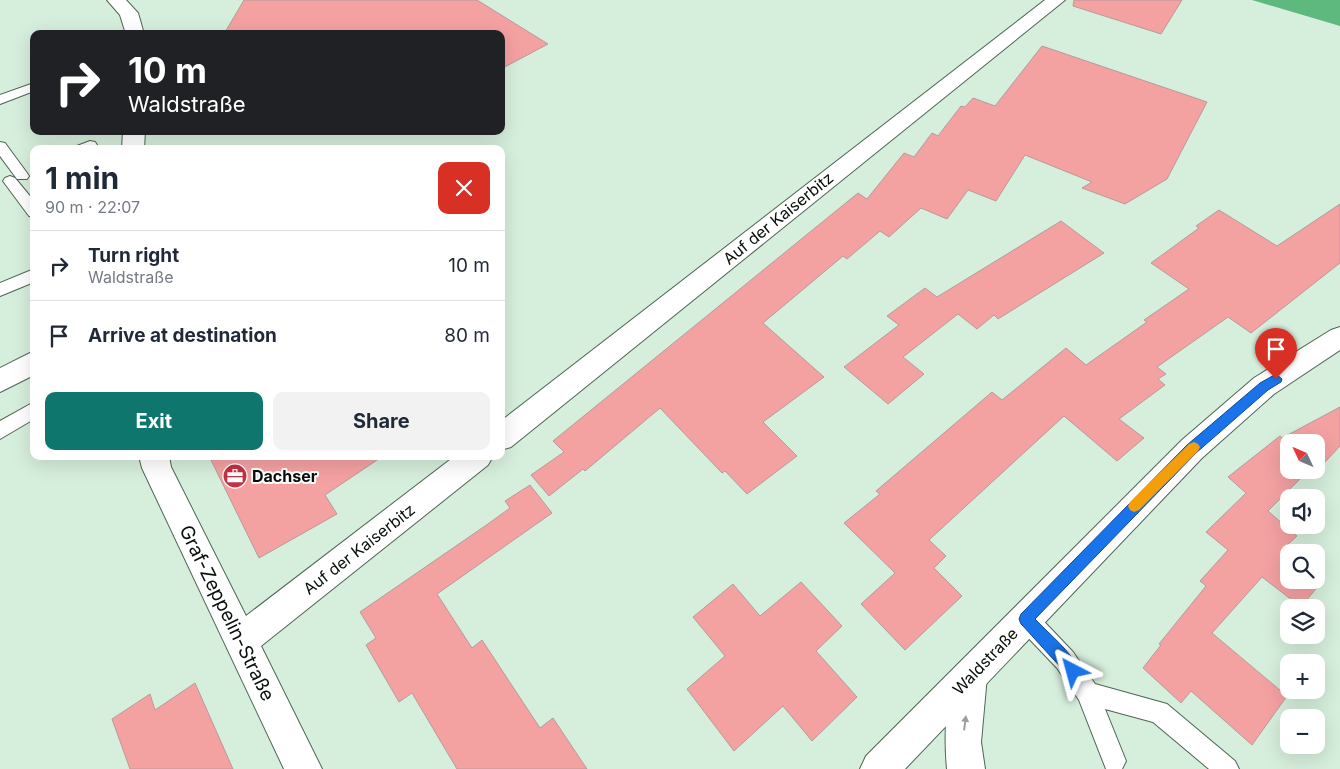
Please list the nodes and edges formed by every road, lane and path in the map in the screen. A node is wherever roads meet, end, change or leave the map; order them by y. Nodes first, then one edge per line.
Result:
1 (116, 0) edge
2 (1056, 0) edge
3 (133, 30) edge
4 (30, 88) edge
5 (0, 100) edge
6 (0, 146) edge
7 (17, 178) edge
8 (30, 204) edge
9 (30, 276) edge
10 (0, 290) edge
11 (1340, 337) edge
12 (30, 364) edge
13 (0, 381) edge
14 (30, 412) edge
15 (0, 431) edge
16 (505, 435) edge
17 (155, 460) edge
18 (473, 460) edge
19 (1026, 619) junction
20 (240, 642) junction
21 (970, 676) junction
22 (1088, 693) junction
23 (1114, 761) dead end
24 (303, 769) edge
25 (879, 769) edge
26 (966, 769) edge
27 (1227, 769) edge

1 - 3 street
2 - 16 street, Auf der Kaiserbitz
4 - 5 lane
6 - 7 lane
7 - 8 lane
9 - 10 lane
11 - 19 street, Waldstraße
12 - 13 street
14 - 15 lane
17 - 20 street, Graf-Zeppelin-Straße
18 - 20 street, Auf der Kaiserbitz
19 - 21 street, Waldstraße
19 - 22 lane
20 - 24 street, Graf-Zeppelin-Straße
21 - 25 street, Waldstraße
26 -> 21 street
22 - 23 lane
22 - 27 lane

